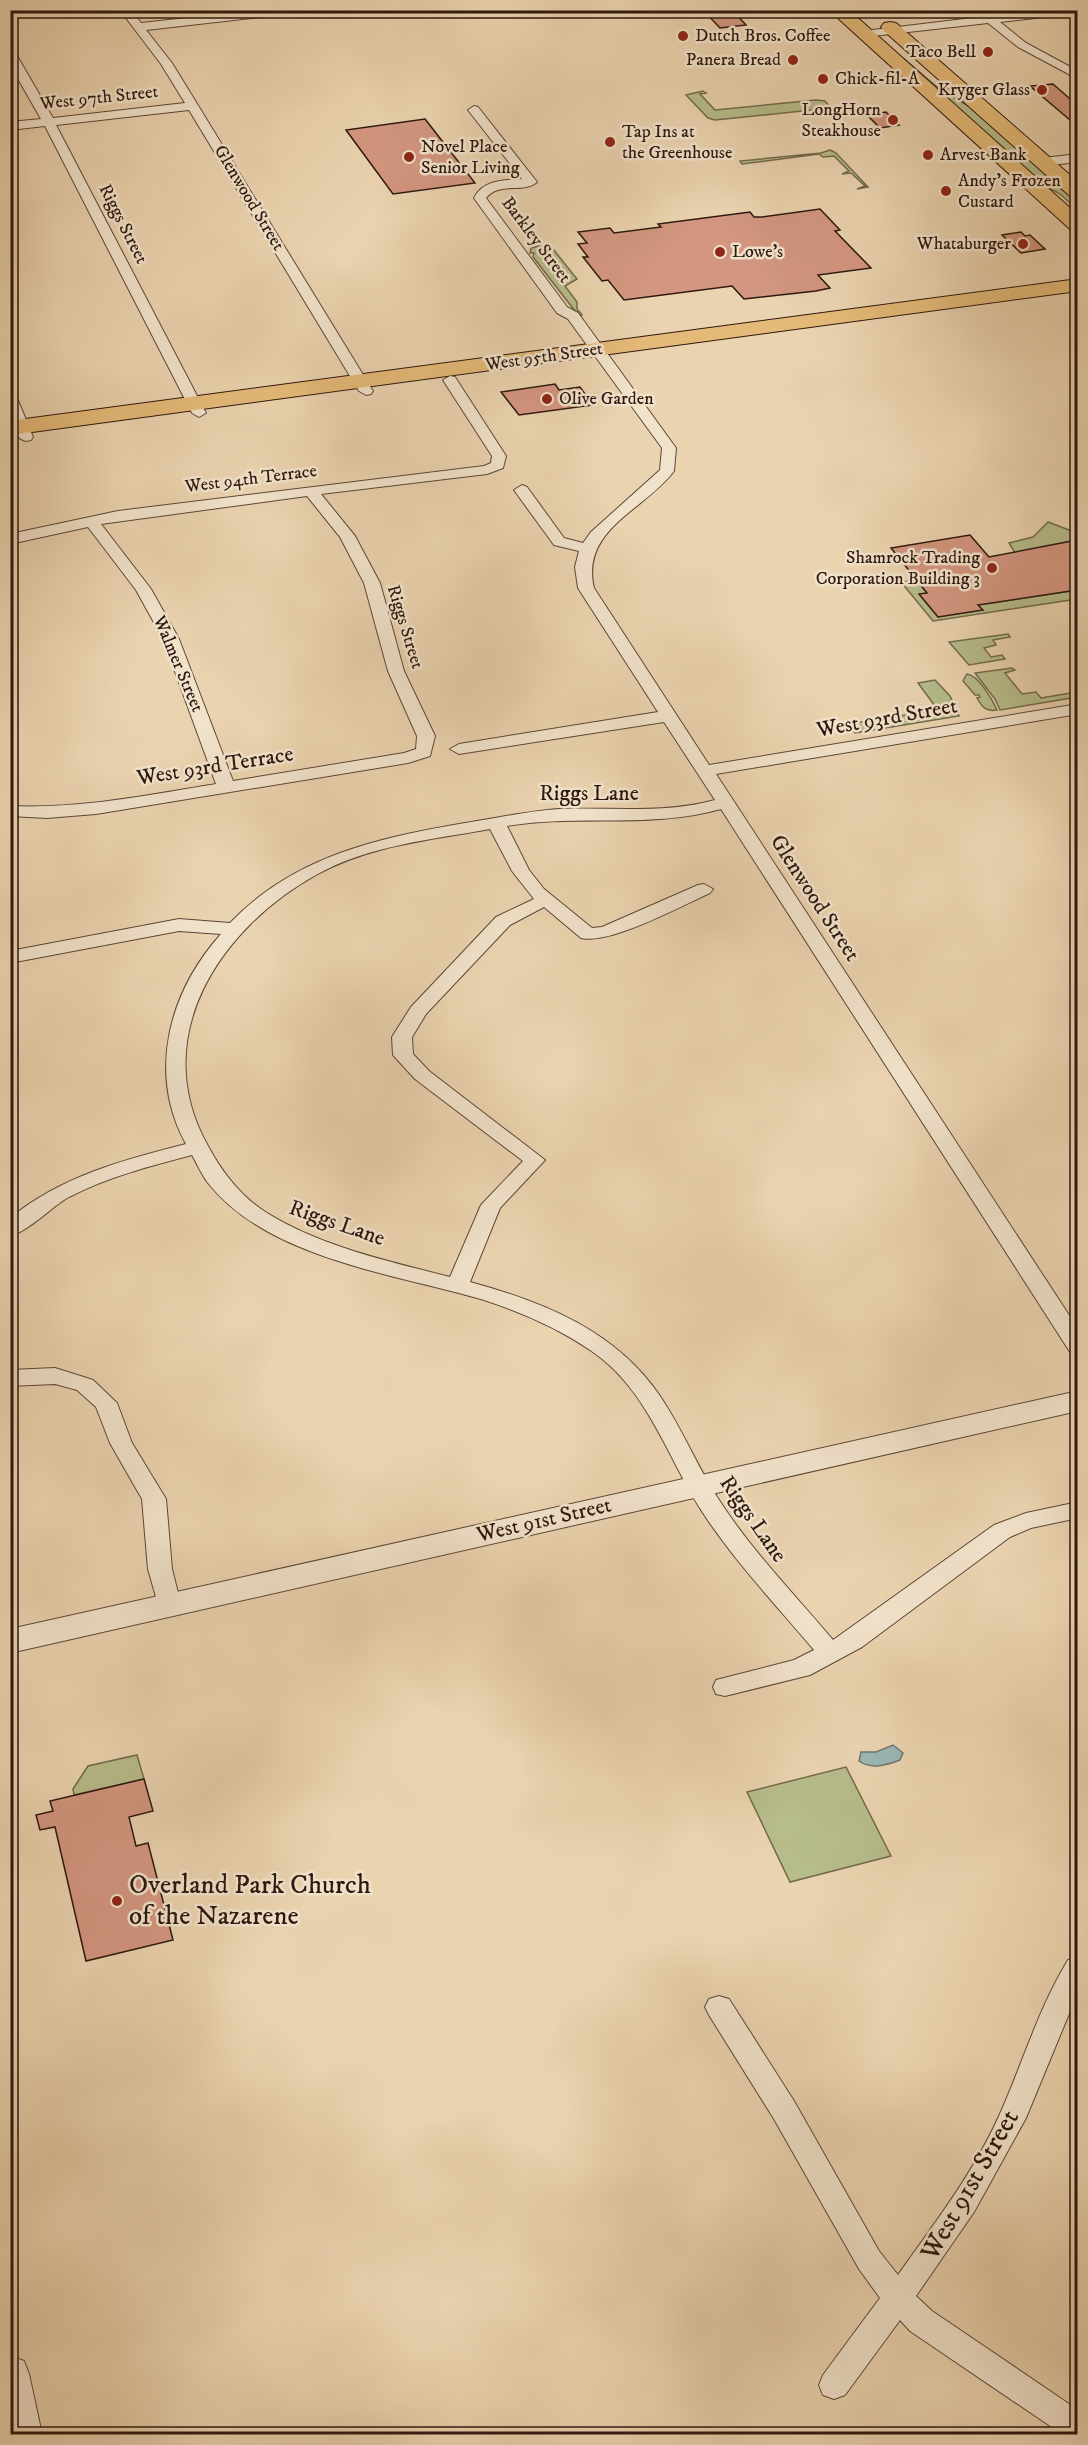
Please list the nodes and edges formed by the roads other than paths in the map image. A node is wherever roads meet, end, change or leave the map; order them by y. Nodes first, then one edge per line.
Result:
1 (125, 10) edge
2 (297, 10) edge
3 (838, 10) edge
4 (979, 10) edge
5 (1076, 10) edge
6 (878, 17) dead end
7 (992, 20) junction
8 (140, 27) junction
9 (893, 31) junction
10 (864, 34) junction
11 (10, 54) edge
12 (1077, 76) edge
13 (192, 106) junction
14 (474, 110) dead end
15 (50, 122) junction
16 (10, 126) edge
17 (1077, 158) edge
18 (1043, 162) junction
19 (1077, 193) edge
20 (1077, 226) edge
21 (1077, 285) edge
22 (1077, 297) edge
23 (931, 304) junction
24 (841, 328) junction
25 (594, 355) junction
26 (450, 380) junction
27 (363, 386) junction
28 (10, 398) edge
29 (196, 409) junction
30 (17, 433) edge
31 (311, 490) junction
32 (522, 490) dead end
33 (91, 521) junction
34 (10, 539) edge
35 (587, 548) junction
36 (1077, 709) edge
37 (668, 716) junction
38 (459, 749) dead end
39 (424, 752) joint
40 (704, 771) junction
41 (226, 787) junction
42 (724, 803) junction
43 (12, 808) edge
44 (496, 823) junction
45 (704, 890) dead end
46 (547, 899) junction
47 (235, 928) junction
48 (10, 957) edge
49 (196, 1148) junction
50 (10, 1228) edge
51 (458, 1286) junction
52 (1077, 1347) edge
53 (10, 1378) edge
54 (1077, 1401) edge
55 (699, 1485) junction
56 (1077, 1510) edge
57 (169, 1605) junction
58 (10, 1641) edge
59 (830, 1653) junction
60 (725, 1687) dead end
61 (1077, 1968) edge
62 (719, 2007) dead end
63 (898, 2298) junction
64 (10, 2374) edge
65 (834, 2385) dead end
66 (1077, 2428) edge
67 (22, 2434) edge

1 - 8 street, Glenwood Street
2 - 8 street
3 - 10 main road
4 - 7 street
5 - 7 street
6 - 9 main road
7 - 9 street
7 - 12 street
8 - 13 street, Glenwood Street
9 - 10 street
9 - 18 main road
10 - 20 main road
11 - 15 street, Riggs Street
13 - 15 street, West 97th Street
13 - 27 street, Glenwood Street
14 - 25 street, Barkley Street
15 - 16 street, West 97th Street
15 - 29 street, Riggs Street
17 - 18 street
18 - 19 main road
21 - 23 main road, West 95th Street
22 - 24 main road, West 95th Street
23 - 24 main road
23 - 25 main road, West 95th Street
24 - 25 main road, West 95th Street
25 - 26 main road, West 95th Street
25 - 27 main road, West 95th Street
25 - 35 street, Barkley Street
26 - 27 main road, West 95th Street
26 - 31 street, West 94th Terrace
27 - 29 main road, West 95th Street
28 - 30 street
29 - 30 main road, West 95th Street
31 - 33 street, West 94th Terrace
31 - 39 street, Riggs Street
32 - 35 street
33 - 34 street, West 94th Terrace
33 - 41 street, Walmer Street
35 - 37 street, Glenwood Street
36 - 40 street, West 93rd Street
37 - 38 street
37 - 40 street, Glenwood Street
39 - 41 street, West 93rd Terrace
40 - 42 street, Glenwood Street
41 - 43 street, West 93rd Terrace
42 - 44 street, Riggs Lane
42 - 52 street, Glenwood Street
44 - 46 street
44 - 47 street, Riggs Lane
45 - 46 street
46 - 51 street
47 - 48 street
47 - 49 street, Riggs Lane
49 - 50 street
49 - 51 street, Riggs Lane
51 - 55 street, Riggs Lane
53 - 57 street
54 - 55 street, West 91st Street
55 - 57 street, West 91st Street
55 - 59 street, Riggs Lane
56 - 59 street
57 - 58 street, West 91st Street
59 - 60 street
61 - 63 street, West 91st Street
62 - 63 street
63 - 65 street, West 91st Street
63 - 66 street
64 - 67 street

